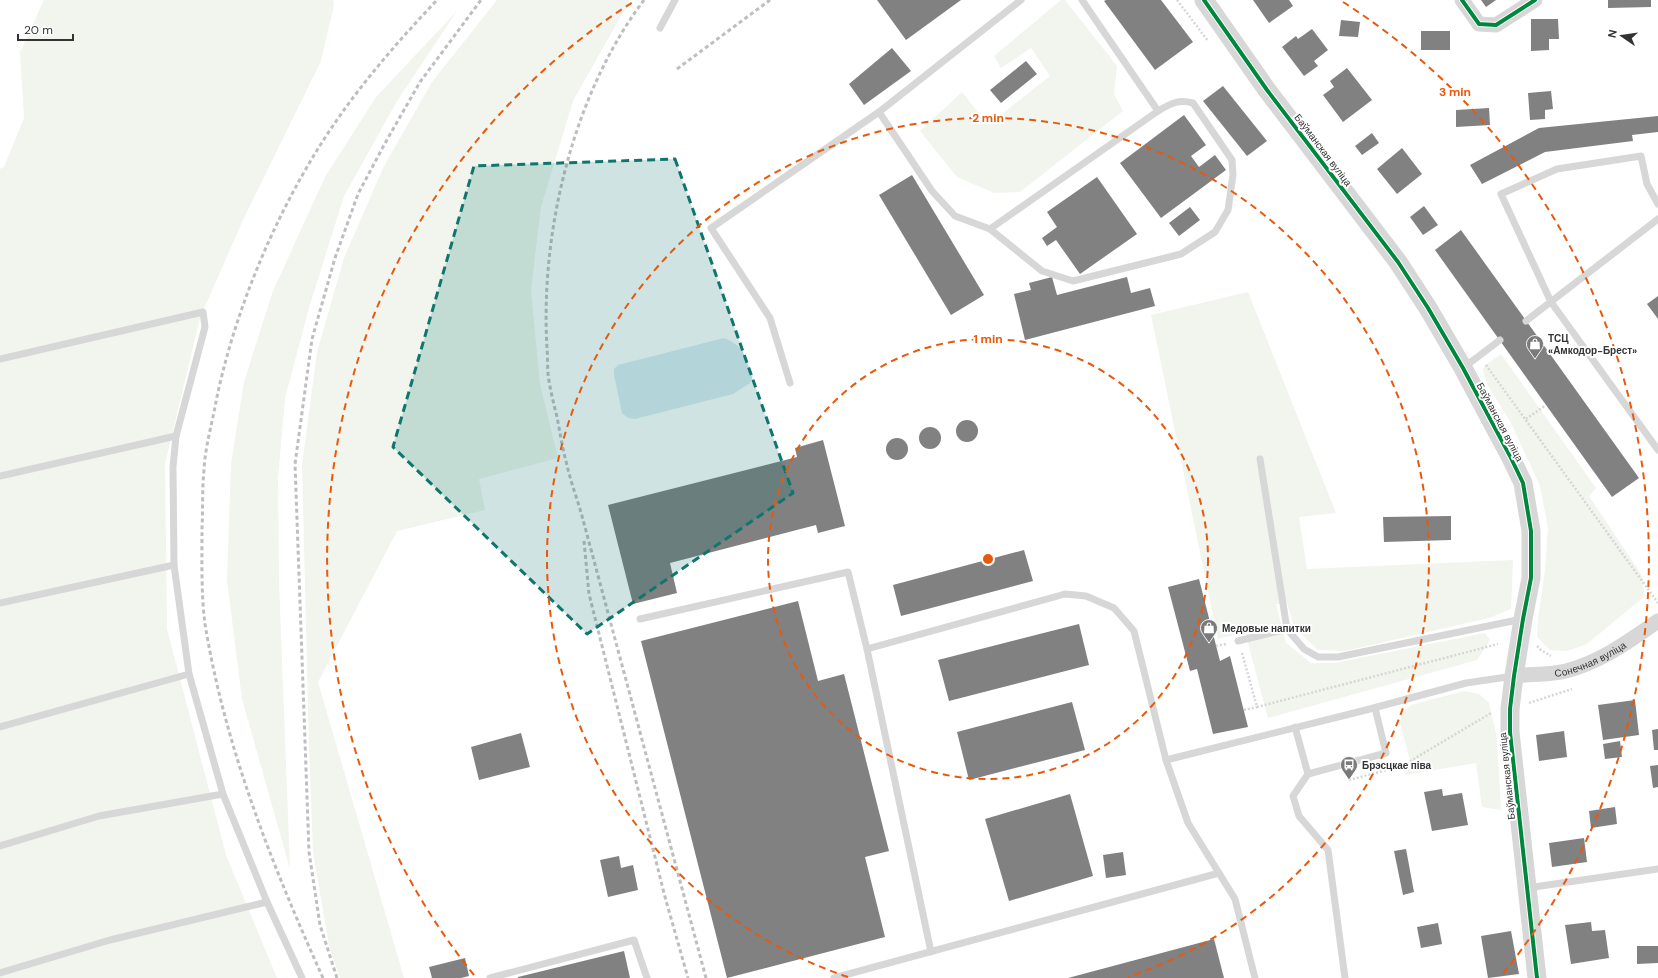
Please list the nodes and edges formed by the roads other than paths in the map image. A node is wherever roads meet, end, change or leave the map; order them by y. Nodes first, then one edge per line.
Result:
1 (675, 0) edge
2 (1021, 0) edge
3 (1081, 0) edge
4 (1204, 0) edge
5 (1462, 0) edge
6 (1534, 0) edge
7 (660, 28) dead end
8 (1158, 111) junction
9 (879, 112) junction
10 (1658, 204) edge
11 (1658, 219) edge
12 (990, 229) junction
13 (1551, 302) junction
14 (1526, 321) dead end
15 (1500, 340) dead end
16 (0, 359) edge
17 (1463, 368) junction
18 (790, 383) dead end
19 (176, 436) junction
20 (1658, 450) edge
21 (1260, 459) dead end
22 (0, 476) edge
23 (174, 565) junction
24 (0, 603) edge
25 (640, 619) dead end
26 (1523, 619) junction
27 (1657, 625) edge
28 (1287, 629) junction
29 (1238, 641) road end
30 (867, 649) junction
31 (189, 674) junction
32 (1514, 676) junction
33 (1375, 708) junction
34 (0, 727) edge
35 (1295, 727) junction
36 (1166, 760) junction
37 (1308, 774) junction
38 (223, 794) junction
39 (0, 846) edge
40 (1658, 869) edge
41 (1219, 874) junction
42 (1527, 888) junction
43 (267, 902) junction
44 (931, 952) junction
45 (0, 972) edge
46 (302, 978) edge
47 (490, 978) edge
48 (647, 978) edge
49 (834, 978) edge
50 (1255, 978) edge
51 (1345, 978) edge
52 (1537, 978) edge

1 - 7 lane
2 - 9 lane
3 - 8 lane
4 - 17 street, Баўманская вуліца
5 - 6 street
8 - 12 lane
8 - 12 lane
9 - 12 lane
9 - 18 lane
10 - 13 lane
11 - 13 lane
13 - 14 lane
13 - 20 lane
15 - 17 lane
16 - 19 lane
17 - 26 street, Баўманская вуліца
19 - 22 lane
19 - 23 lane
21 - 28 lane
23 - 24 lane
23 - 31 lane
25 - 30 lane
26 - 28 lane
26 - 32 street, Баўманская вуліца
27 - 32 street, Сонечная вуліца
28 - 29 lane
30 - 36 lane
30 - 44 lane
31 - 34 lane
31 - 38 lane
32 - 33 lane
32 - 42 street, Баўманская вуліца
33 - 35 lane
33 - 37 lane
35 - 36 lane
35 - 37 lane
36 - 41 lane
37 - 51 lane
38 - 39 lane
38 - 43 lane
40 - 42 lane
41 - 44 lane
41 - 50 lane
42 - 52 street, Баўманская вуліца
43 - 45 lane
43 - 46 lane
44 - 49 lane
47 - 48 lane

